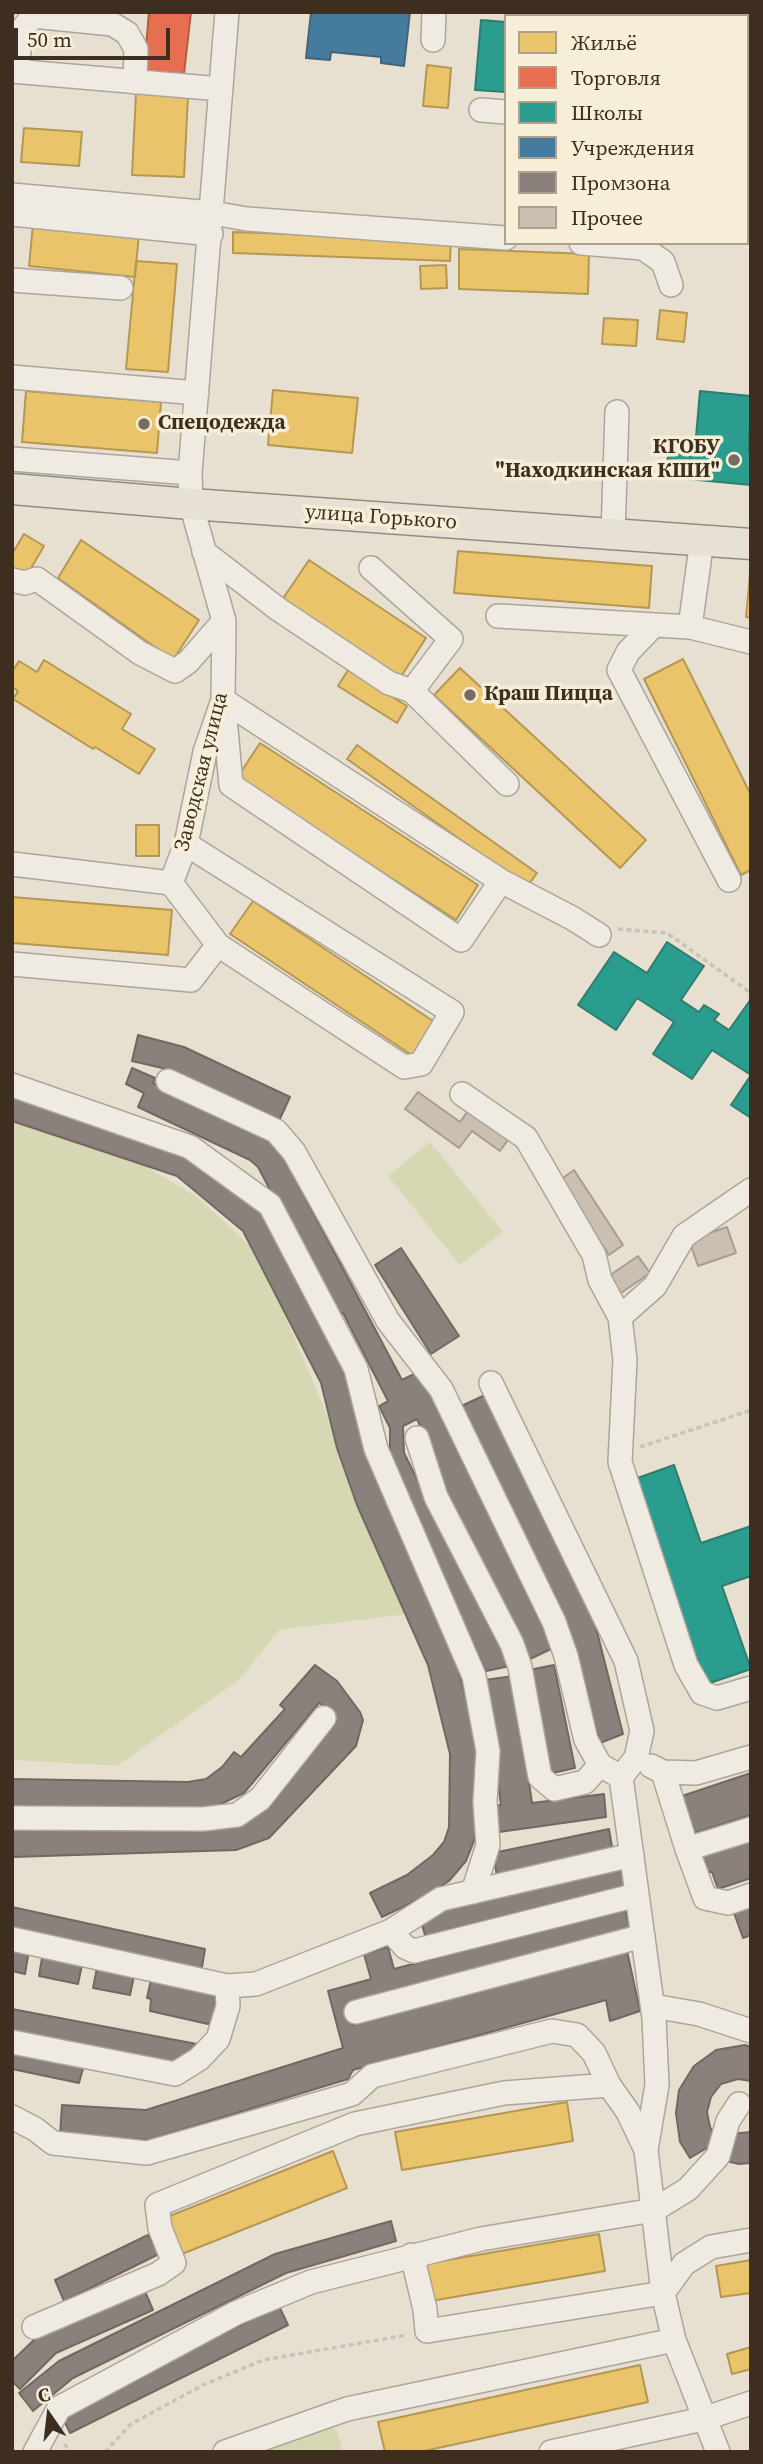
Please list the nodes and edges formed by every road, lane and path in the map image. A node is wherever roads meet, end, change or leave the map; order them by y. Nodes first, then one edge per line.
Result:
1 (227, 12) edge
2 (434, 12) edge
3 (433, 40) dead end
4 (14, 71) edge
5 (135, 82) junction
6 (221, 89) junction
7 (481, 110) dead end
8 (504, 111) edge
9 (12, 195) edge
10 (12, 214) edge
11 (211, 224) junction
12 (504, 238) edge
13 (606, 245) edge
14 (12, 280) edge
15 (671, 285) dead end
16 (121, 288) dead end
17 (12, 377) edge
18 (197, 393) junction
19 (617, 412) dead end
20 (12, 459) edge
21 (190, 473) junction
22 (12, 489) edge
23 (191, 504) junction
24 (613, 534) junction
25 (702, 540) junction
26 (751, 544) edge
27 (204, 552) junction
28 (370, 568) dead end
29 (12, 580) edge
30 (498, 616) dead end
31 (224, 621) junction
32 (652, 626) junction
33 (690, 627) junction
34 (751, 642) edge
35 (412, 691) junction
36 (223, 700) junction
37 (507, 784) dead end
38 (186, 844) junction
39 (12, 864) edge
40 (729, 880) dead end
41 (500, 881) junction
42 (171, 883) junction
43 (599, 935) joint
44 (219, 945) junction
45 (12, 964) edge
46 (751, 993) edge
47 (168, 1080) dead end
48 (12, 1086) edge
49 (462, 1094) dead end
50 (751, 1191) edge
51 (620, 1317) junction
52 (491, 1383) dead end
53 (751, 1410) edge
54 (417, 1438) dead end
55 (619, 1455) junction
56 (751, 1688) edge
57 (324, 1718) dead end
58 (751, 1757) edge
59 (636, 1758) junction
60 (600, 1765) junction
61 (663, 1772) junction
62 (621, 1777) junction
63 (12, 1818) edge
64 (751, 1829) edge
65 (687, 1849) junction
66 (632, 1855) junction
67 (473, 1892) junction
68 (636, 1895) junction
69 (751, 1895) edge
70 (391, 1931) junction
71 (643, 1936) junction
72 (12, 1939) edge
73 (227, 1986) junction
74 (653, 2006) junction
75 (356, 2012) dead end
76 (751, 2031) edge
77 (12, 2042) edge
78 (609, 2085) junction
79 (739, 2104) dead end
80 (12, 2117) edge
81 (646, 2150) junction
82 (654, 2210) junction
83 (751, 2240) edge
84 (412, 2255) junction
85 (663, 2293) junction
86 (34, 2327) dead end
87 (427, 2331) junction
88 (674, 2340) junction
89 (751, 2403) edge
90 (704, 2419) junction
91 (34, 2452) edge
92 (106, 2452) edge
93 (225, 2452) edge
94 (551, 2452) edge
95 (718, 2452) edge

1 - 6 street, Заводская улица
2 - 3 street
4 - 5 street
4 - 5 street
5 - 6 street
6 - 11 street, Заводская улица
7 - 8 street
9 - 11 street
10 - 11 street
11 - 12 street
11 - 18 street, Заводская улица
13 - 15 street
14 - 16 street
17 - 18 street
18 - 21 street, Заводская улица
19 - 24 street
20 - 21 street
21 - 23 street, Заводская улица
22 - 23 main road, улица Горького
23 - 24 main road, улица Горького
23 - 27 street, Заводская улица
24 - 25 main road, улица Горького
25 - 26 main road, улица Горького
25 - 33 street
27 - 31 street, Заводская улица
27 - 35 street
28 - 35 street
29 - 31 street
30 - 32 street
31 - 36 street, Заводская улица
32 - 33 street
32 - 40 street
33 - 34 street
35 - 37 street
36 - 38 street, Заводская улица
36 - 41 street
36 - 41 street
38 - 42 street, Заводская улица
38 - 44 street
39 - 42 street
41 - 43 street
42 - 44 street
43 - 46 path
44 - 45 street
47 - 60 street
48 - 67 street
49 - 51 street
50 - 51 street
51 - 55 street
52 - 59 street
53 - 55 path
54 - 60 street
55 - 56 street
57 - 63 street
58 - 61 street
59 - 61 street
59 - 62 street
60 - 62 street
61 - 65 street
62 - 66 street
64 - 65 street
65 - 69 street
66 - 67 street
66 - 68 street
67 - 70 street
68 - 70 street
68 - 71 street
70 - 73 street
71 - 74 street
71 - 75 street
72 - 73 street
73 - 77 street
74 - 76 street
74 - 81 street
78 - 80 street
78 - 81 street
78 - 86 street
79 - 82 street
81 - 82 street
82 - 84 street
82 - 85 street
83 - 85 street
84 - 87 street
84 - 91 street
85 - 87 street
85 - 88 street
87 - 92 path
88 - 90 street
88 - 93 street
89 - 90 street
90 - 94 street
90 - 95 street

